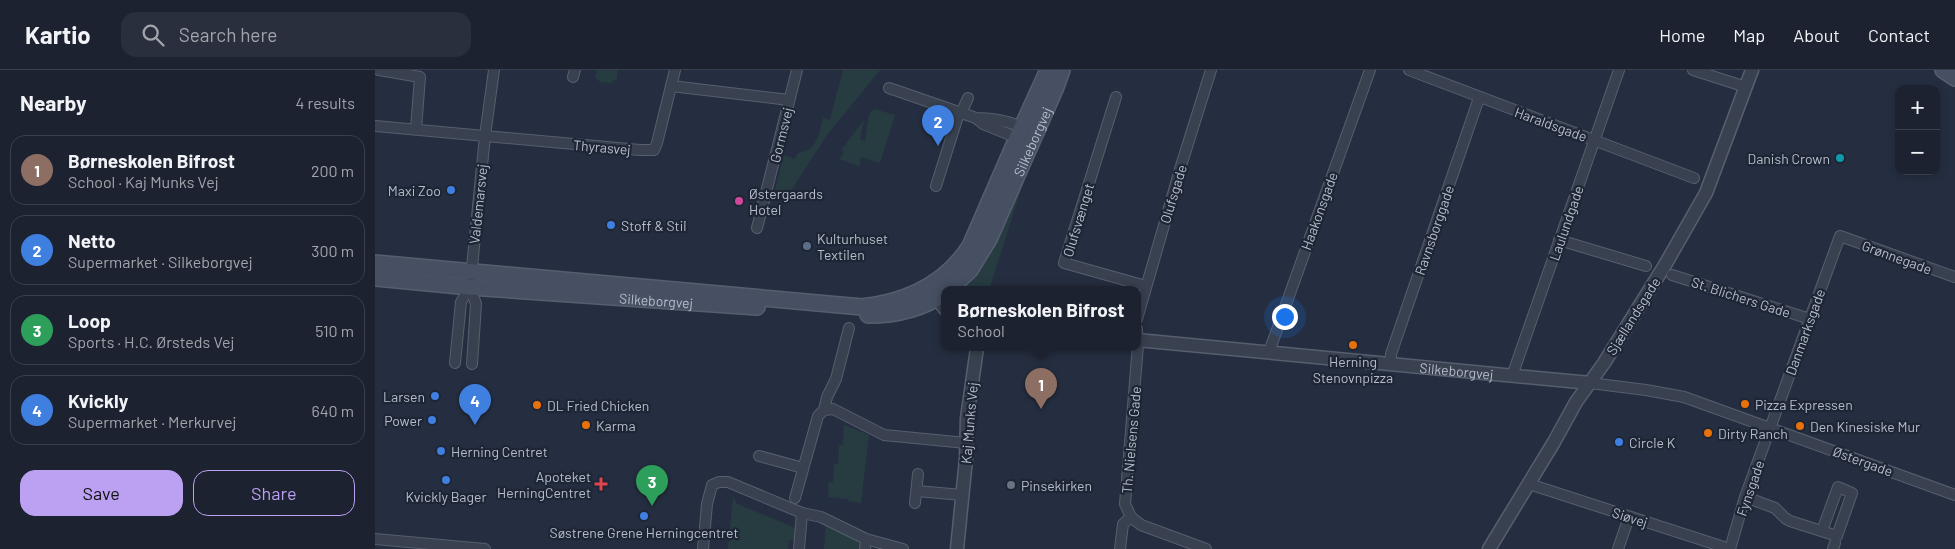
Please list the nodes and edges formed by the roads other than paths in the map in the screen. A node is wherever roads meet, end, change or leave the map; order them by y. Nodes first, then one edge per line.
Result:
1 (379, 70) edge
2 (494, 70) edge
3 (675, 70) edge
4 (797, 70) edge
5 (1048, 70) edge
6 (1061, 70) edge
7 (1211, 70) edge
8 (1370, 70) edge
9 (1409, 70) edge
10 (1619, 70) edge
11 (1693, 70) edge
12 (1751, 70) edge
13 (1943, 70) edge
14 (1955, 78) edge
15 (671, 86) junction
16 (1746, 87) junction
17 (889, 88) dead end
18 (1116, 96) dead end
19 (968, 98) dead end
20 (1479, 98) junction
21 (789, 100) junction
22 (960, 113) junction
23 (375, 126) edge
24 (415, 129) junction
25 (1023, 134) junction
26 (485, 136) junction
27 (1594, 140) junction
28 (1694, 178) dead end
29 (936, 186) dead end
30 (757, 228) dead end
31 (1840, 236) joint
32 (989, 239) junction
33 (1559, 240) junction
34 (375, 263) edge
35 (1646, 266) dead end
36 (471, 271) junction
37 (1672, 275) dead end
38 (1955, 277) edge
39 (375, 278) edge
40 (947, 286) edge
41 (953, 286) edge
42 (1146, 286) junction
43 (470, 287) junction
44 (941, 297) edge
45 (941, 298) edge
46 (1141, 304) edge
47 (1809, 319) junction
48 (852, 321) junction
49 (1141, 336) edge
50 (975, 351) edge
51 (1137, 351) edge
52 (1269, 352) junction
53 (455, 363) dead end
54 (471, 364) dead end
55 (1391, 364) junction
56 (1512, 376) junction
57 (1590, 383) junction
58 (824, 410) junction
59 (1771, 428) junction
60 (966, 443) junction
61 (759, 456) dead end
62 (803, 468) junction
63 (918, 474) dead end
64 (1529, 484) junction
65 (917, 491) junction
66 (962, 495) junction
67 (1955, 495) edge
68 (1745, 497) junction
69 (795, 498) dead end
70 (915, 503) dead end
71 (802, 513) junction
72 (1131, 517) junction
73 (1629, 517) junction
74 (1822, 531) dead end
75 (375, 539) edge
76 (866, 544) edge
77 (485, 549) edge
78 (703, 549) edge
79 (799, 549) edge
80 (903, 549) edge
81 (957, 549) edge
82 (1120, 549) edge
83 (1206, 549) edge
84 (1489, 549) edge
85 (1618, 549) edge
86 (1731, 549) edge

1 - 24 street
2 - 26 street, Valdemarsvej
3 - 15 street, Thyrasvej
4 - 21 street, Gormsvej
5 - 25 main road, Silkeborgvej
6 - 25 main road, Silkeborgvej
6 - 32 main road, Silkeborgvej
7 - 42 street, Olufsgade
8 - 52 street, Haakonsgade
9 - 20 street, Haraldsgade
10 - 27 street, Laulundgade
11 - 16 street
12 - 16 street, Sjællandsgade
13 - 14 main road
15 - 21 street
15 - 26 street, Thyrasvej
16 - 57 street, Sjællandsgade
17 - 22 street, Silkeborgvej
18 - 42 street, Olufsvænget
19 - 22 street
20 - 27 street, Haraldsgade
20 - 55 street, Ravnsborggade
21 - 30 street, Gormsvej
22 - 25 street, Silkeborgvej
22 - 29 street
23 - 24 street
24 - 26 street
25 - 32 main road, Silkeborgvej
25 - 40 main road, Silkeborgvej
26 - 36 street, Valdemarsvej
27 - 28 street, Haraldsgade
27 - 33 street, Laulundgade
31 - 38 street, Grønnegade
31 - 47 street, Danmarksgade
32 - 41 main road, Silkeborgvej
33 - 35 street
33 - 56 street, Laulundgade
34 - 36 main road, Silkeborgvej
36 - 43 street, Valdemarsvej
36 - 44 main road, Silkeborgvej
37 - 47 street, St. Blichers Gade
39 - 43 main road, Silkeborgvej
42 - 46 street, Olufsgade
43 - 48 main road, Silkeborgvej
43 - 53 street
43 - 54 street
45 - 48 main road, Silkeborgvej
47 - 59 street, Danmarksgade
48 - 58 street
49 - 52 street, Silkeborgvej
50 - 60 street, Kaj Munks Vej
51 - 72 street, Th. Nielsens Gade
52 - 55 street, Silkeborgvej
55 - 56 street, Silkeborgvej
56 - 57 street, Silkeborgvej
57 - 59 street, Silkeborgvej
57 - 64 street, Sjællandsgade
58 - 60 street
58 - 62 street
59 - 67 street, Østergade
59 - 68 street, Fynsgade
60 - 66 street, Kaj Munks Vej
61 - 62 street
62 - 69 street
63 - 65 street
64 - 73 street, Siøvej
64 - 84 street, Sjællandsgade
65 - 66 street
65 - 70 street
66 - 81 street, Kaj Munks Vej
68 - 74 street
68 - 86 street, Fynsgade
71 - 76 street
71 - 78 street
71 - 79 street
72 - 82 street
72 - 83 street
73 - 85 street
73 - 86 street, Siøvej
75 - 77 street
76 - 80 street

